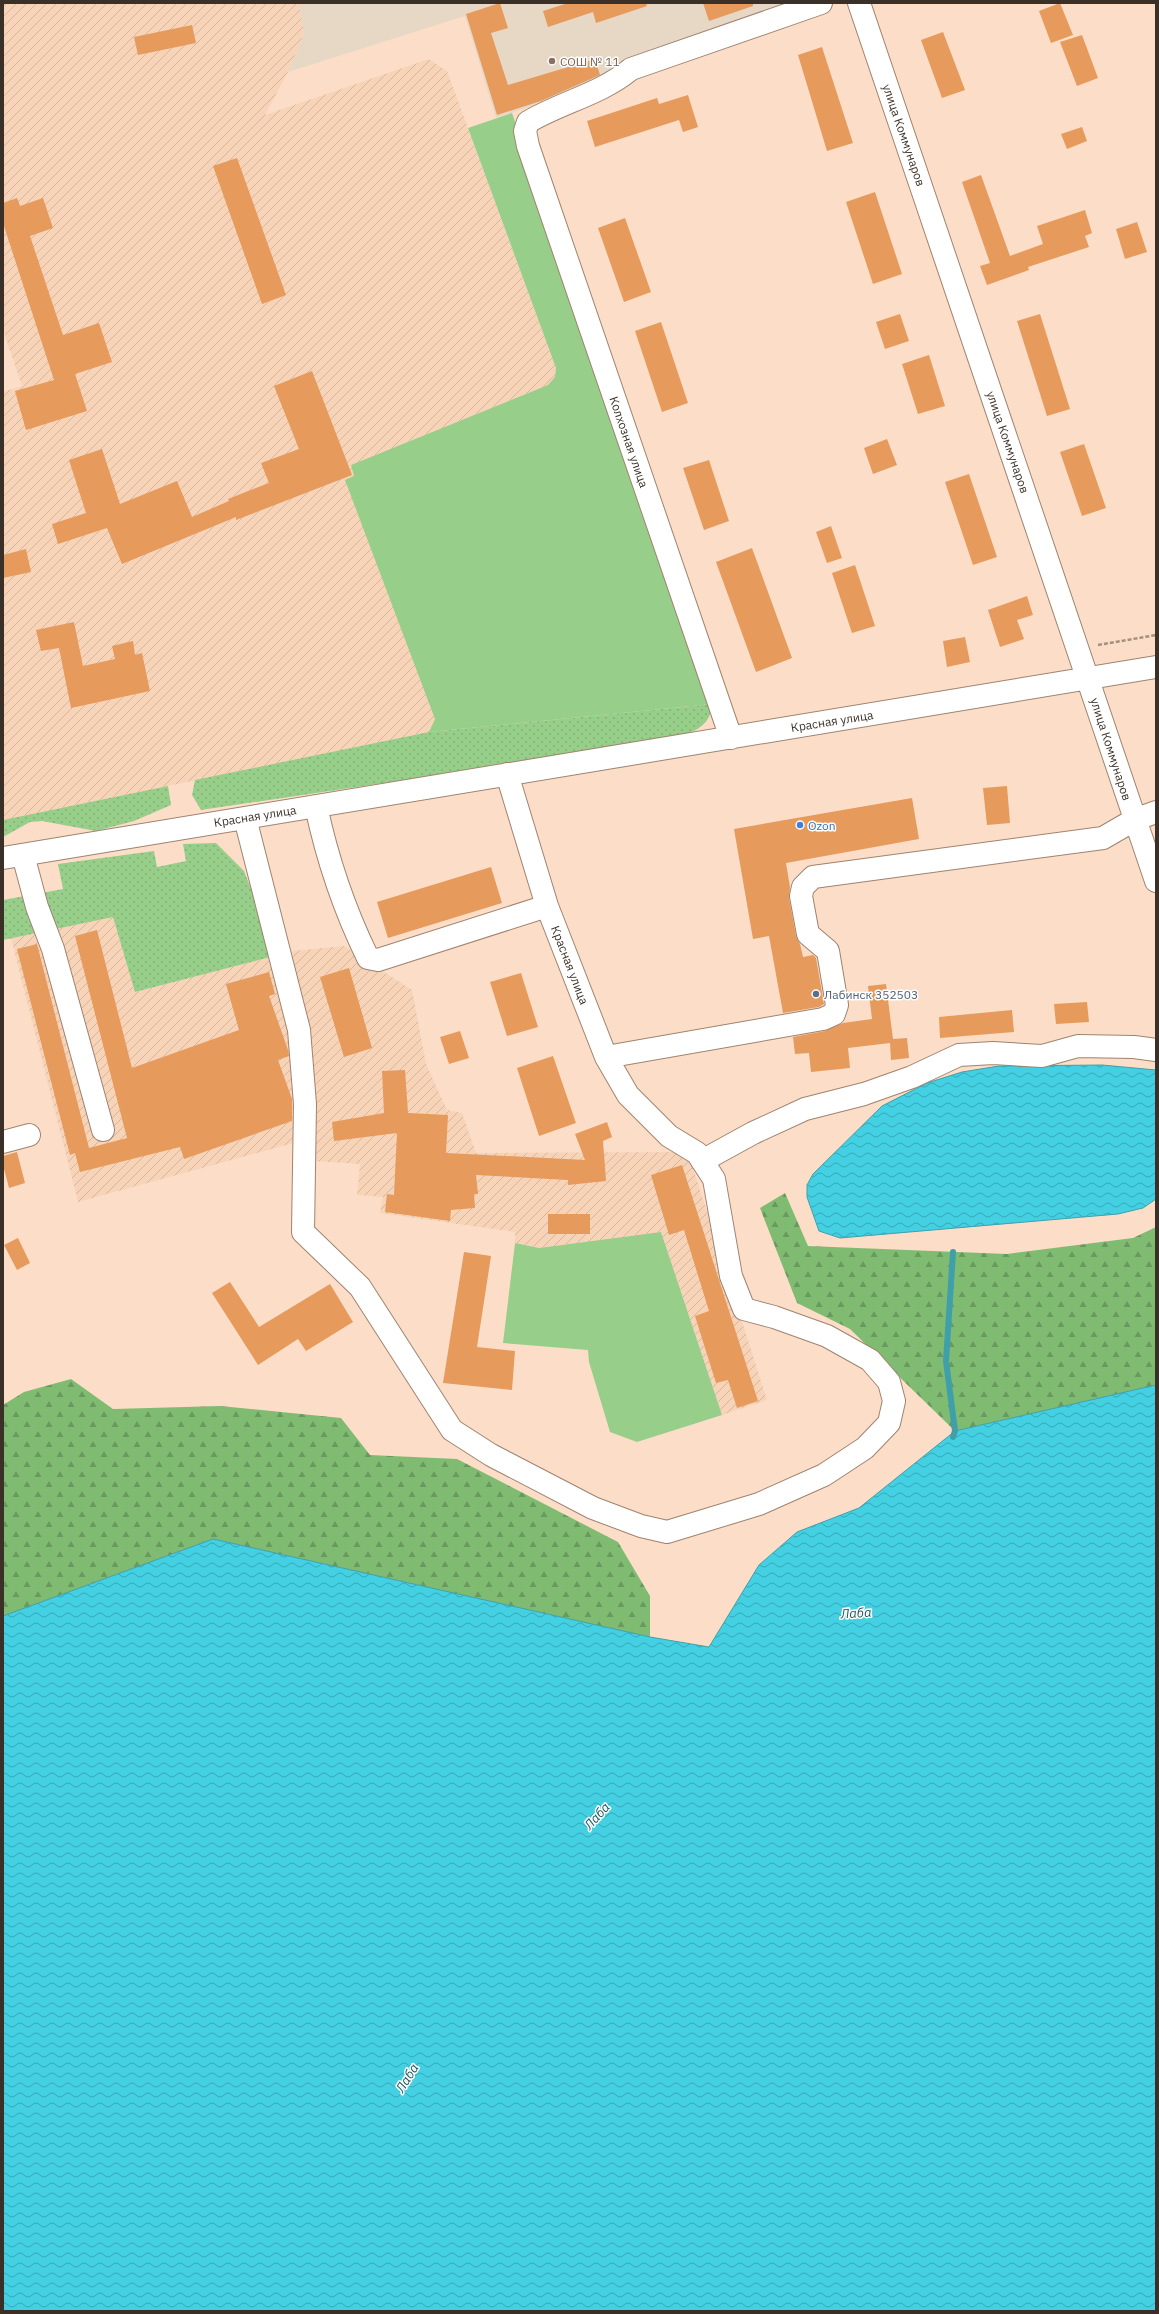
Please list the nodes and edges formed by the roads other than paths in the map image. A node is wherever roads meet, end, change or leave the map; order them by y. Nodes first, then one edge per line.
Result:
1 (821, 3) edge
2 (859, 3) edge
3 (1156, 667) edge
4 (1088, 678) junction
5 (731, 738) junction
6 (507, 774) junction
7 (316, 806) junction
8 (1156, 812) edge
9 (245, 818) junction
10 (1134, 820) junction
11 (13, 857) edge
12 (1155, 876) edge
13 (546, 906) junction
14 (1156, 1050) edge
15 (606, 1057) junction
16 (103, 1130) dead end
17 (29, 1135) dead end
18 (3, 1142) edge
19 (702, 1161) junction

1 - 5 street, Колхозная улица
2 - 4 street, улица Коммунаров
3 - 4 street, Красная улица
4 - 5 street, Красная улица
4 - 10 street, улица Коммунаров
5 - 6 street, Красная улица
6 - 7 street, Красная улица
6 - 13 street, Красная улица
7 - 9 street, Красная улица
7 - 13 street
8 - 10 street
9 - 11 street, Красная улица
9 - 19 street, Красная улица
10 - 12 street, улица Коммунаров
10 - 15 street
11 - 16 street
13 - 15 street, Красная улица
14 - 19 street
15 - 19 street, Красная улица
17 - 18 street

